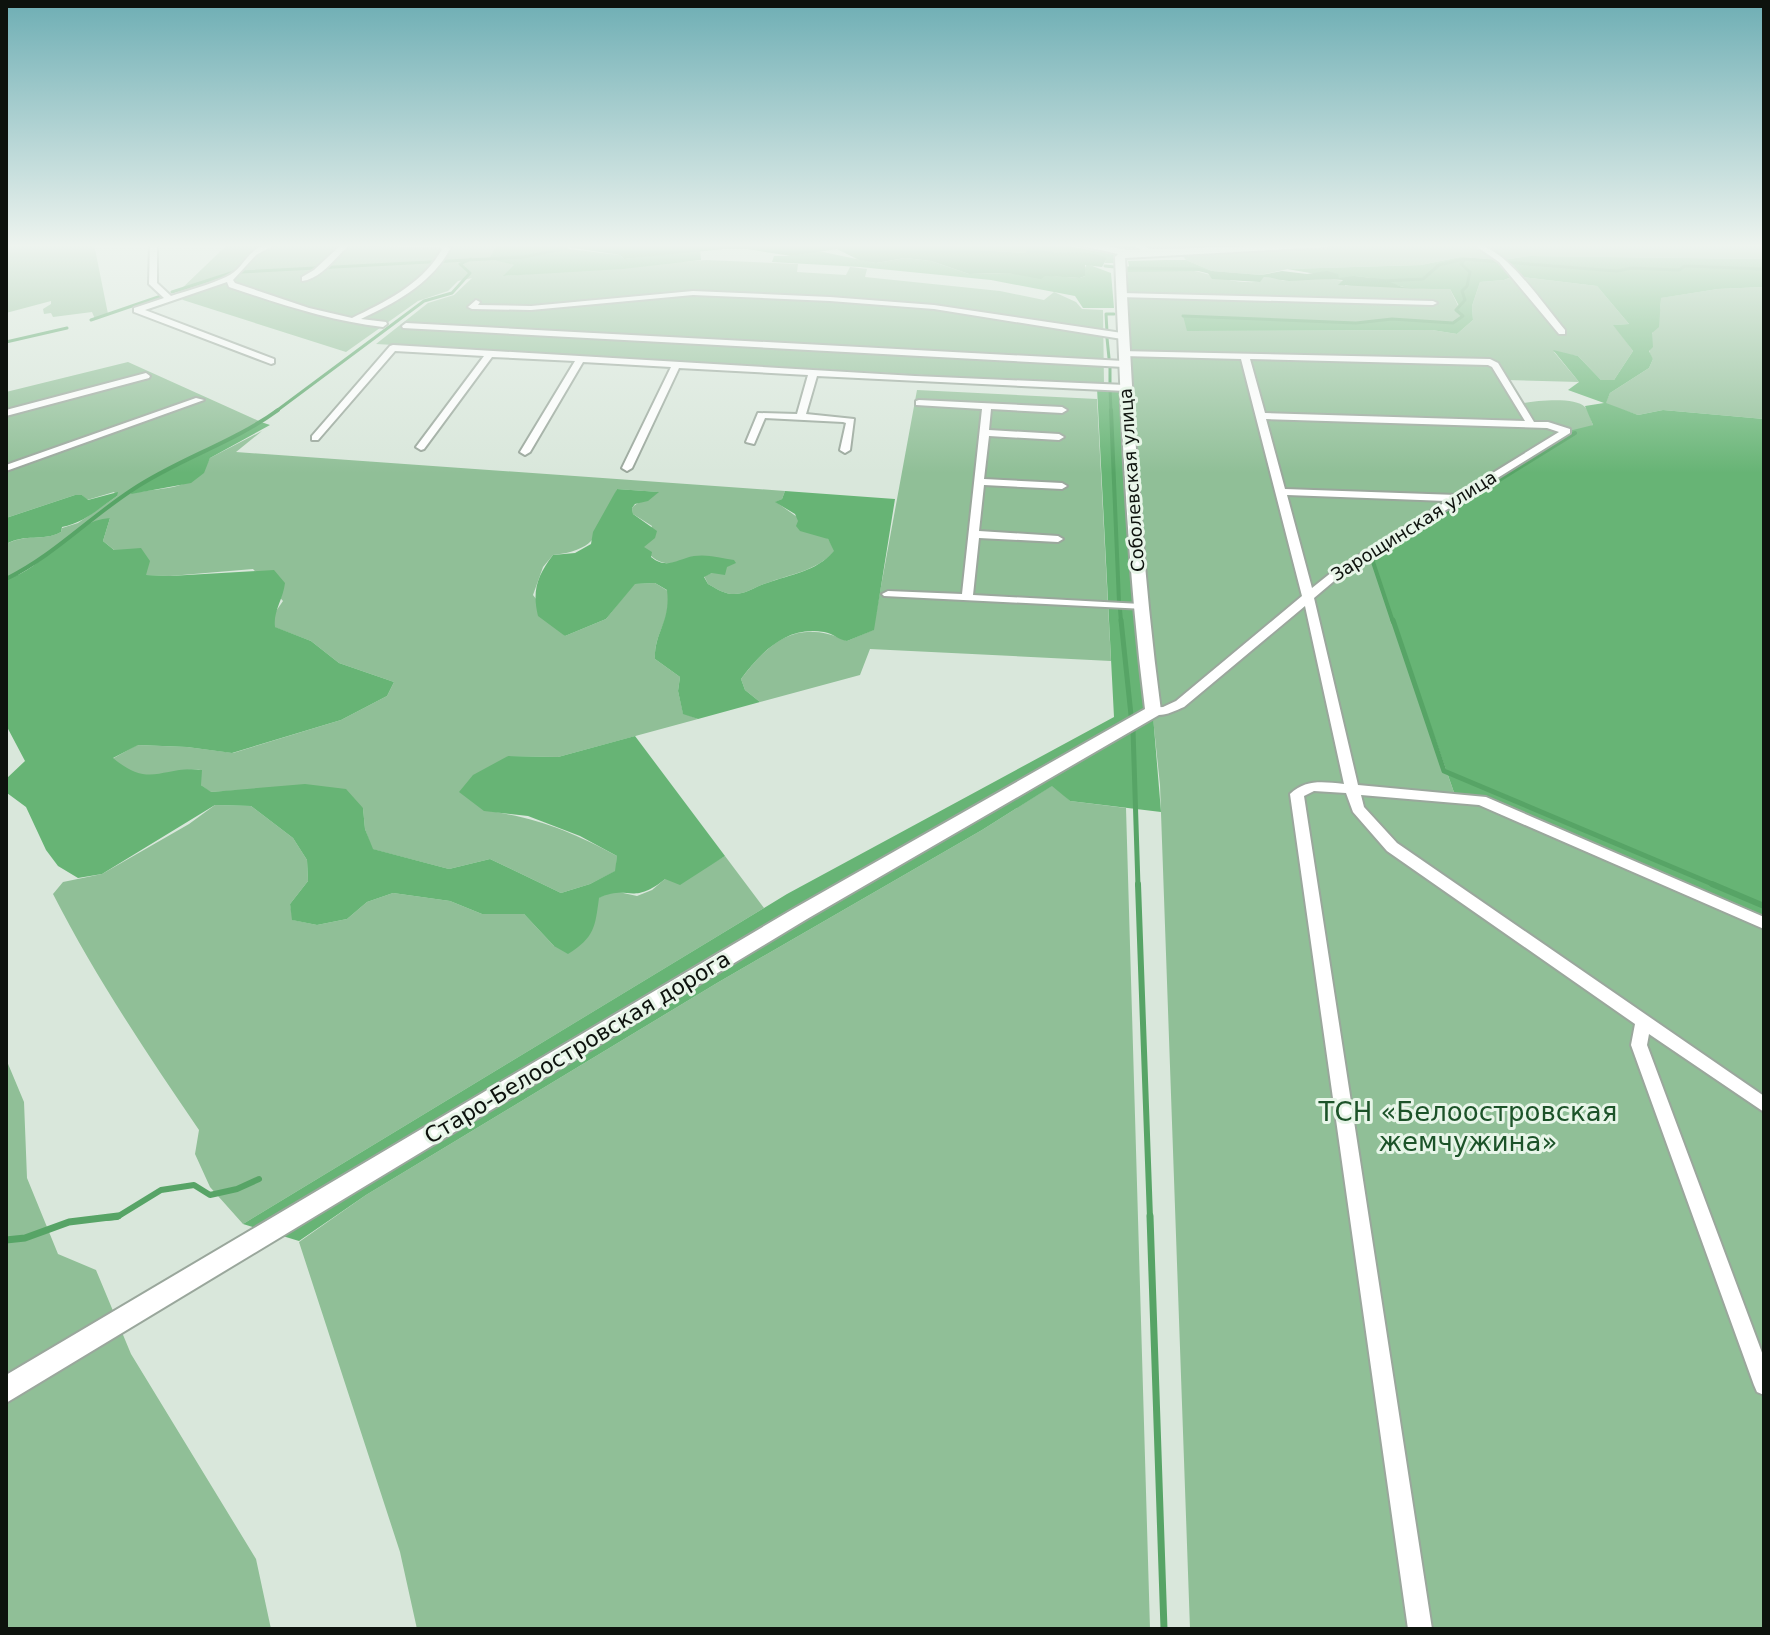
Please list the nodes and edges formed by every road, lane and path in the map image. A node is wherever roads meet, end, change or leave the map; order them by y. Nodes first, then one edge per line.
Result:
1 (164, 320) edge
2 (355, 320) edge
3 (495, 320) edge
4 (1020, 320) edge
5 (1122, 320) edge
6 (1552, 320) edge
7 (383, 324) dead end
8 (406, 326) dead end
9 (487, 330) junction
10 (1562, 332) dead end
11 (1122, 336) junction
12 (489, 355) junction
13 (1245, 356) junction
14 (1124, 358) junction
15 (580, 360) junction
16 (271, 361) dead end
17 (676, 365) junction
18 (813, 373) junction
19 (146, 376) dead end
20 (1126, 388) junction
21 (199, 400) dead end
22 (919, 403) dead end
23 (987, 406) junction
24 (1062, 410) dead end
25 (6, 413) edge
26 (801, 416) junction
27 (1262, 416) junction
28 (1531, 424) junction
29 (984, 433) junction
30 (1059, 437) dead end
31 (315, 438) dead end
32 (751, 442) dead end
33 (421, 447) dead end
34 (845, 450) dead end
35 (525, 452) dead end
36 (6, 468) edge
37 (627, 468) dead end
38 (979, 482) junction
39 (1062, 486) dead end
40 (1281, 492) junction
41 (1461, 498) junction
42 (974, 534) junction
43 (1058, 539) dead end
44 (888, 594) dead end
45 (1308, 596) junction
46 (967, 598) junction
47 (1141, 607) junction
48 (1153, 711) junction
49 (1352, 789) junction
50 (1764, 923) edge
51 (1644, 1020) junction
52 (1764, 1105) edge
53 (1764, 1385) edge
54 (6, 1390) edge
55 (1420, 1629) edge

1 - 16 street
2 - 7 street
3 - 9 street
4 - 11 street
5 - 11 street, Соболевская улица
6 - 10 street
8 - 9 street
9 - 14 street
11 - 14 street, Соболевская улица
12 - 15 street
12 - 31 street
12 - 33 street
13 - 14 street
13 - 27 street
13 - 28 street
14 - 20 street, Соболевская улица
15 - 17 street
15 - 35 street
17 - 18 street
17 - 37 street
18 - 20 street
18 - 26 street
19 - 25 street
20 - 47 street, Соболевская улица
21 - 36 street
22 - 23 street
23 - 24 street
23 - 29 street
26 - 32 street
26 - 34 street
27 - 28 street
27 - 40 street
28 - 41 street, Зарощинская улица
29 - 30 street
29 - 38 street
38 - 39 street
38 - 42 street
40 - 41 street
40 - 45 street
41 - 45 street, Зарощинская улица
42 - 43 street
42 - 46 street
44 - 46 street
45 - 48 street, Зарощинская улица
45 - 49 street
46 - 47 street
47 - 48 street, Соболевская улица
48 - 54 street, Старо-Белоостровская дорога
49 - 50 street
49 - 51 street
49 - 55 street
51 - 52 street
51 - 53 street

